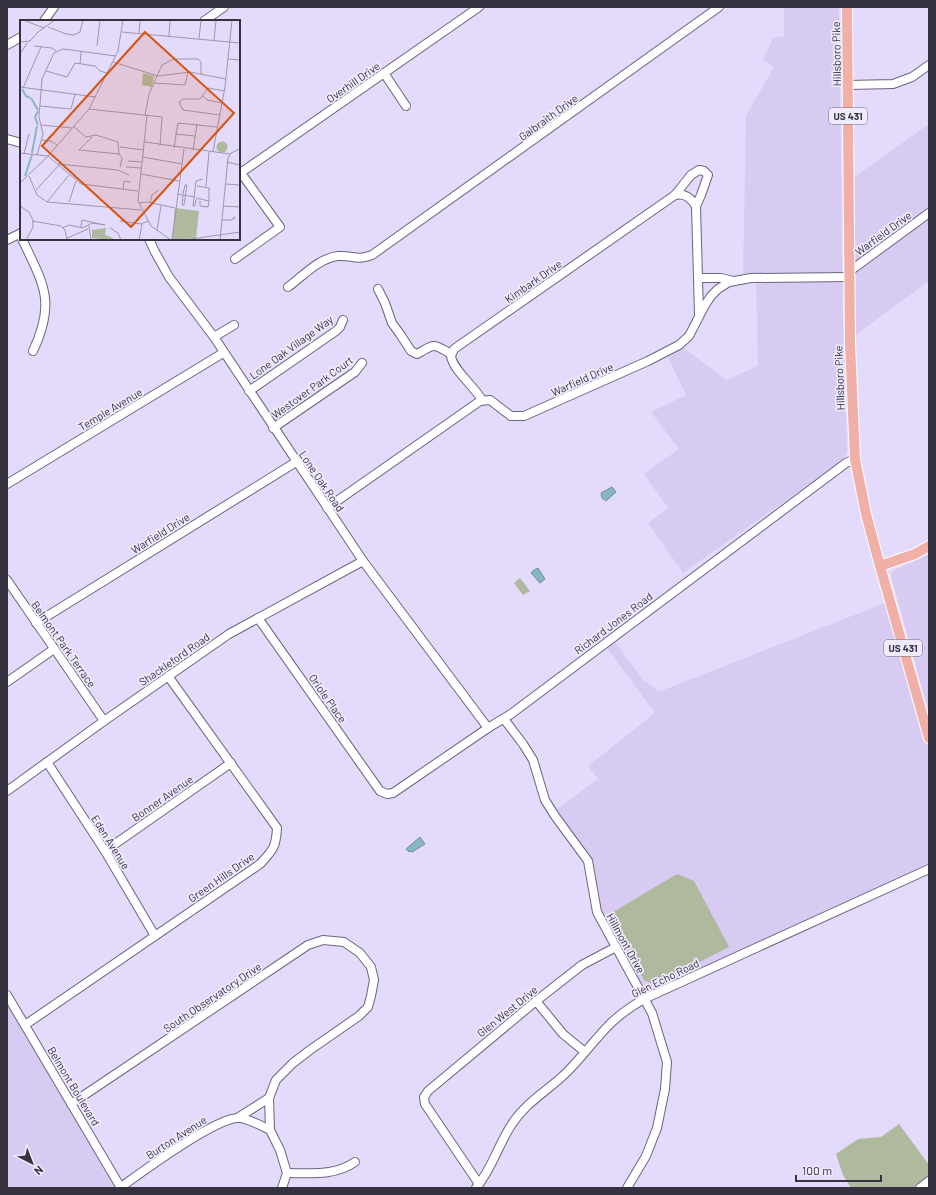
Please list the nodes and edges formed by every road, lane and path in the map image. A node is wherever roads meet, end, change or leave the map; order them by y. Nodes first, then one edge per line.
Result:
1 (54, 7) edge
2 (224, 7) edge
3 (479, 7) edge
4 (719, 7) edge
5 (847, 7) edge
6 (45, 20) edge
7 (205, 20) edge
8 (20, 38) edge
9 (7, 45) edge
10 (929, 65) edge
11 (384, 73) junction
12 (848, 85) junction
13 (406, 106) dead end
14 (7, 139) edge
15 (20, 143) edge
16 (240, 174) edge
17 (675, 195) junction
18 (696, 206) junction
19 (929, 213) edge
20 (20, 236) edge
21 (7, 240) edge
22 (23, 240) edge
23 (149, 240) edge
24 (235, 259) dead end
25 (850, 274) junction
26 (699, 278) junction
27 (733, 281) junction
28 (288, 287) dead end
29 (378, 289) dead end
30 (699, 317) junction
31 (343, 320) dead end
32 (234, 325) dead end
33 (214, 337) junction
34 (33, 351) dead end
35 (223, 353) junction
36 (451, 354) junction
37 (362, 363) dead end
38 (249, 391) junction
39 (482, 400) junction
40 (273, 428) junction
41 (855, 459) junction
42 (296, 462) junction
43 (7, 484) edge
44 (327, 508) junction
45 (929, 546) edge
46 (363, 562) junction
47 (880, 566) junction
48 (7, 580) edge
49 (258, 618) junction
50 (36, 623) junction
51 (54, 649) junction
52 (168, 676) junction
53 (7, 682) edge
54 (504, 719) junction
55 (104, 721) junction
56 (488, 728) junction
57 (929, 738) edge
58 (47, 762) junction
59 (231, 763) junction
60 (7, 791) edge
61 (380, 791) joint
62 (105, 852) junction
63 (929, 869) edge
64 (155, 936) junction
65 (616, 947) junction
66 (7, 995) edge
67 (644, 999) junction
68 (536, 1001) junction
69 (25, 1025) junction
70 (585, 1052) junction
71 (269, 1098) junction
72 (71, 1104) junction
73 (239, 1117) junction
74 (270, 1130) junction
75 (355, 1162) dead end
76 (287, 1173) junction
77 (929, 1181) edge
78 (478, 1186) edge
79 (121, 1188) edge
80 (282, 1188) edge
81 (627, 1188) edge
82 (920, 1188) edge

1 - 6 street
2 - 7 street
3 - 11 street, Overhill Drive
4 - 28 street, Galbraith Drive
5 - 12 main road, Hillsboro Pike / US 431
8 - 9 street
10 - 12 street
11 - 13 street
11 - 16 street, Overhill Drive
12 - 25 main road, Hillsboro Pike / US 431
14 - 15 street
16 - 24 street
17 - 18 street
17 - 18 street, Kimbark Drive
17 - 36 street, Kimbark Drive
18 - 26 street, Kimbark Drive
19 - 25 street, Warfield Drive
20 - 21 street
22 - 34 street
23 - 33 street, Lone Oak Road
25 - 27 street, Warfield Drive
25 - 41 main road, Hillsboro Pike / US 431
26 - 27 street
26 - 30 street, Kimbark Drive
27 - 30 street, Warfield Drive
29 - 36 street
30 - 39 street, Warfield Drive
31 - 38 street, Lone Oak Village Way
32 - 33 street
33 - 35 street, Lone Oak Road
35 - 38 street, Lone Oak Road
35 - 43 street, Temple Avenue
36 - 39 street
37 - 40 street, Westover Park Court
38 - 40 street, Lone Oak Road
39 - 44 street
40 - 42 street, Lone Oak Road
41 - 47 main road, Hillsboro Pike / US 431
41 - 54 street, Richard Jones Road
42 - 44 street, Lone Oak Road
42 - 50 street, Warfield Drive
44 - 46 street, Lone Oak Road
45 - 47 main road
46 - 49 street, Shackleford Road
46 - 56 street, Lone Oak Road
47 - 57 main road, Hillsboro Pike / US 431
48 - 50 street, Belmont Park Terrace
49 - 52 street, Shackleford Road
49 - 61 street, Oriole Place
50 - 51 street, Belmont Park Terrace
51 - 53 street
51 - 55 street, Belmont Park Terrace
52 - 55 street, Shackleford Road
52 - 59 street, Green Hills Drive
54 - 56 street, Richard Jones Road
54 - 65 street, Hillmont Drive
55 - 58 street, Shackleford Road
56 - 61 street, Richard Jones Road
58 - 60 street, Shackleford Road
58 - 62 street, Eden Avenue
59 - 62 street, Bonner Avenue
59 - 64 street, Green Hills Drive
62 - 64 street, Eden Avenue
63 - 67 street, Glen Echo Road
64 - 69 street, Green Hills Drive
65 - 67 street, Hillmont Drive
65 - 68 street, Glen West Drive
66 - 69 street, Belmont Boulevard
67 - 70 street, Glen Echo Road
67 - 81 street, Hillmont Drive
68 - 70 street
68 - 78 street, Glen West Drive
69 - 72 street, Belmont Boulevard
70 - 78 street, Glen Echo Road
71 - 72 street, South Observatory Drive
71 - 73 street, Burton Avenue
71 - 74 street
72 - 79 street, Belmont Boulevard
73 - 74 street
73 - 79 street, Burton Avenue
74 - 76 street
75 - 76 street
76 - 80 street
77 - 82 street

